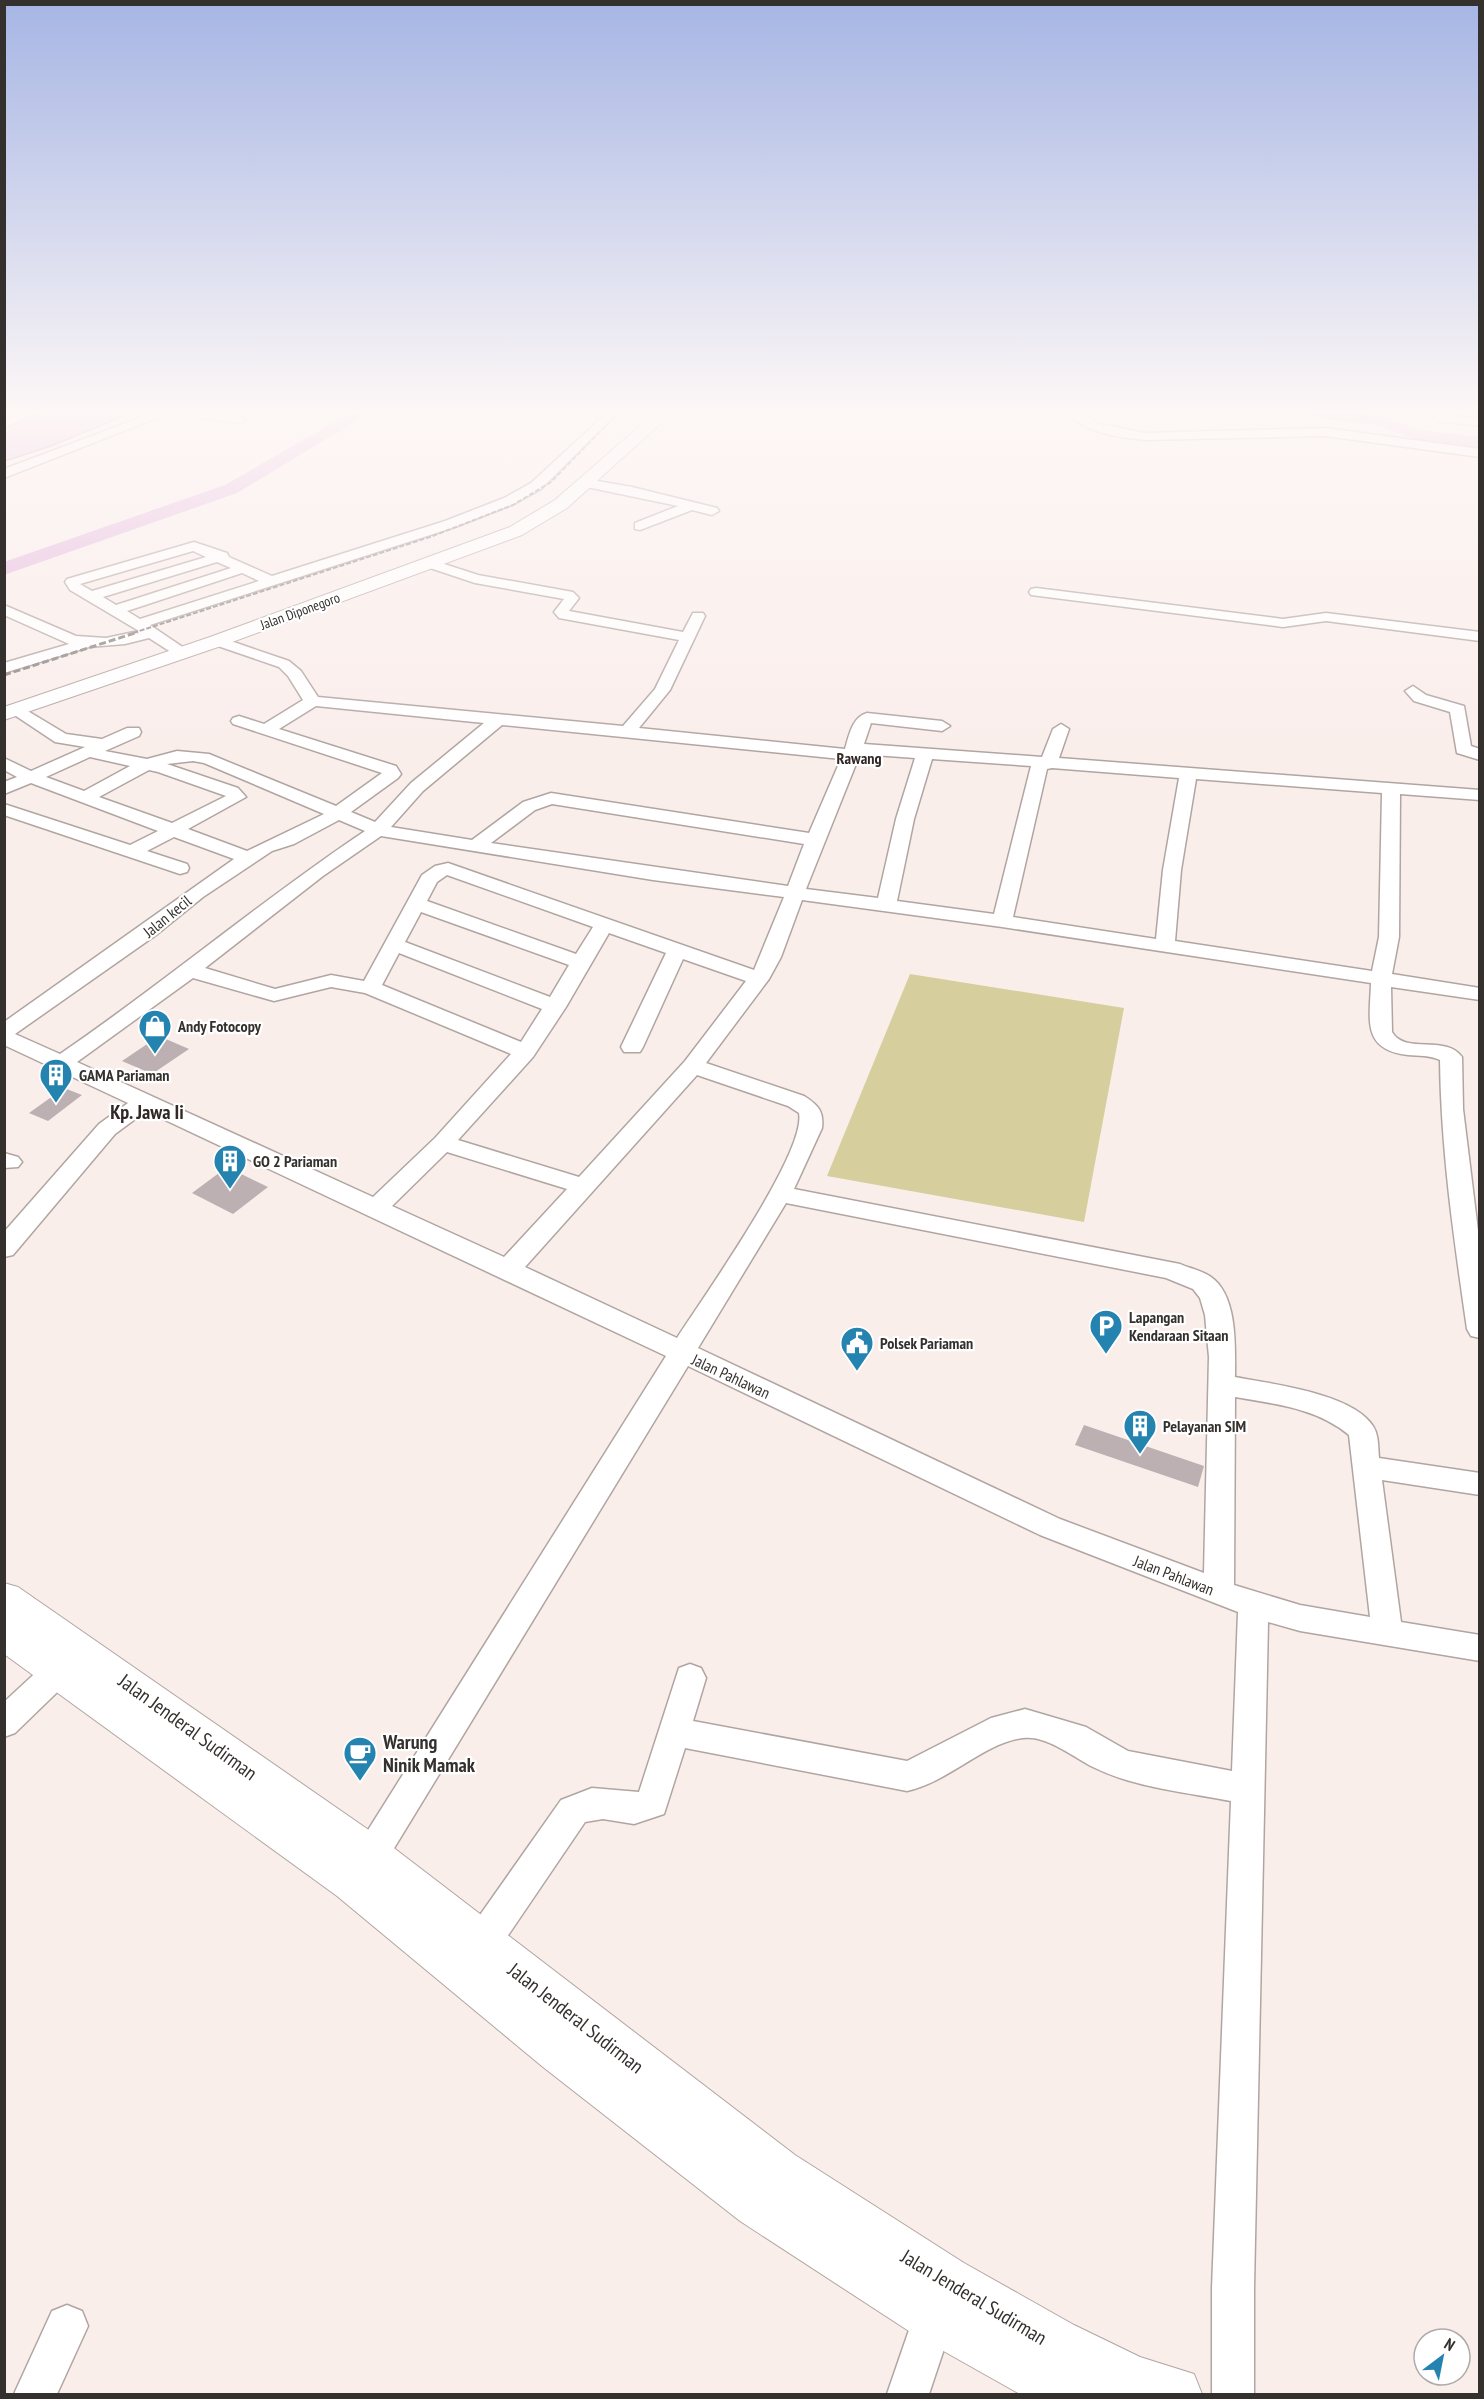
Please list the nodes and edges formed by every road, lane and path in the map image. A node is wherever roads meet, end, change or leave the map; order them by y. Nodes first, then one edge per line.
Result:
1 (448, 525) edge
2 (527, 525) edge
3 (222, 556) junction
4 (135, 562) junction
5 (432, 564) junction
6 (244, 568) junction
7 (158, 575) junction
8 (271, 581) junction
9 (182, 588) junction
10 (1036, 592) dead end
11 (92, 596) junction
12 (207, 602) junction
13 (4, 609) edge
14 (116, 610) junction
15 (698, 616) dead end
16 (144, 629) junction
17 (688, 637) junction
18 (1479, 637) edge
19 (217, 641) junction
20 (84, 644) junction
21 (182, 653) junction
22 (6, 666) edge
23 (1413, 691) dead end
24 (313, 701) junction
25 (10, 712) edge
26 (499, 719) junction
27 (239, 721) dead end
28 (942, 726) dead end
29 (1061, 729) dead end
30 (265, 730) junction
31 (133, 732) dead end
32 (627, 732) junction
33 (105, 745) junction
34 (852, 751) junction
35 (88, 752) junction
36 (925, 754) junction
37 (1479, 755) edge
38 (4, 763) edge
39 (1044, 764) junction
40 (148, 765) junction
41 (1188, 775) junction
42 (30, 777) junction
43 (1391, 788) junction
44 (4, 789) edge
45 (1479, 795) edge
46 (85, 797) junction
47 (4, 809) edge
48 (338, 813) junction
49 (177, 829) junction
50 (378, 830) junction
51 (815, 840) junction
52 (475, 846) junction
53 (132, 851) junction
54 (249, 858) junction
55 (180, 868) dead end
56 (794, 894) junction
57 (415, 903) junction
58 (886, 906) junction
59 (1002, 921) junction
60 (604, 926) junction
61 (393, 944) junction
62 (1165, 947) junction
63 (677, 950) junction
64 (580, 962) junction
65 (188, 970) junction
66 (759, 979) junction
67 (1381, 980) junction
68 (370, 988) junction
69 (1479, 994) edge
70 (556, 1006) junction
71 (4, 1032) edge
72 (4, 1036) edge
73 (632, 1047) dead end
74 (525, 1052) junction
75 (62, 1063) junction
76 (693, 1066) junction
77 (144, 1102) junction
78 (443, 1143) junction
79 (583, 1186) junction
80 (780, 1194) junction
81 (376, 1208) junction
82 (4, 1249) edge
83 (508, 1269) junction
84 (1479, 1329) edge
85 (680, 1352) junction
86 (1222, 1384) junction
87 (1366, 1467) junction
88 (1479, 1484) edge
89 (1219, 1592) junction
90 (4, 1599) edge
91 (1253, 1605) junction
92 (4, 1631) edge
93 (1387, 1633) junction
94 (1479, 1648) edge
95 (70, 1660) junction
96 (690, 1678) dead end
97 (4, 1723) edge
98 (675, 1732) junction
99 (1248, 1789) junction
100 (370, 1857) junction
101 (481, 1944) junction
102 (570, 2036) junction
103 (934, 2316) junction
104 (67, 2326) dead end
105 (35, 2394) edge
106 (908, 2394) edge
107 (1074, 2394) edge
108 (1174, 2394) edge
109 (1233, 2394) edge

1 - 8 street
2 - 5 main road, Jalan Diponegoro
3 - 4 street
3 - 6 street
3 - 7 street
4 - 7 street
4 - 11 street
5 - 17 street
5 - 19 main road, Jalan Diponegoro
6 - 8 street
6 - 9 street
7 - 9 street
7 - 11 street
8 - 12 street
9 - 12 street
9 - 14 street
10 - 18 street
11 - 14 street
12 - 16 street
13 - 20 street
14 - 16 street
15 - 17 street
16 - 20 street
16 - 21 street
17 - 32 street
19 - 21 main road, Jalan Diponegoro
19 - 24 street
20 - 22 street
21 - 25 main road, Jalan Diponegoro
23 - 37 street
24 - 26 street
24 - 30 street
25 - 33 street
26 - 32 street
26 - 50 street
27 - 30 street
28 - 34 street
29 - 39 street
30 - 48 street, Jalan kecil
31 - 33 street
32 - 34 street
33 - 35 street
34 - 36 street
34 - 51 street
35 - 40 street
35 - 42 street
36 - 39 street
36 - 58 street
38 - 42 street
39 - 41 street
39 - 59 street
40 - 46 street
40 - 48 street
40 - 49 street
41 - 43 street
41 - 62 street
42 - 44 street
42 - 46 street
43 - 45 street
43 - 67 street
46 - 49 street
47 - 53 street
48 - 50 street
48 - 54 street, Jalan kecil
49 - 53 street
49 - 54 street
50 - 52 street
50 - 65 street
51 - 52 street
51 - 56 street
52 - 56 street
53 - 55 street
54 - 71 street, Jalan kecil
56 - 58 street
56 - 66 street
57 - 60 street
57 - 61 street
57 - 64 street
58 - 59 street
59 - 62 street
60 - 63 street
60 - 64 street
61 - 68 street
61 - 70 street
62 - 67 street
63 - 66 street
63 - 73 street
64 - 70 street
65 - 68 street
65 - 75 street
66 - 76 street
67 - 69 street
67 - 84 street
68 - 74 street
70 - 74 street
72 - 75 street, Jalan Pahlawan
74 - 78 street
75 - 77 street, Jalan Pahlawan
76 - 79 street
76 - 80 street
77 - 81 street, Jalan Pahlawan
77 - 82 street
78 - 79 street
78 - 81 street
79 - 83 street
80 - 85 street
80 - 86 street
81 - 83 street, Jalan Pahlawan
83 - 85 street, Jalan Pahlawan
85 - 89 street, Jalan Pahlawan
85 - 100 street
86 - 87 street
86 - 89 street
87 - 88 street
87 - 93 street
89 - 91 street, Jalan Pahlawan
90 - 95 main road, Jalan Jenderal Sudirman
91 - 93 street, Jalan Pahlawan
91 - 99 street
92 - 95 main road, Jalan Jenderal Sudirman
93 - 94 street, Jalan Pahlawan
95 - 97 street
95 - 100 main road, Jalan Jenderal Sudirman
95 - 102 main road, Jalan Jenderal Sudirman
96 - 98 street
98 - 99 street
98 - 101 street
99 - 109 street
100 - 101 main road, Jalan Jenderal Sudirman
101 - 102 main road, Jalan Jenderal Sudirman
102 - 103 main road, Jalan Jenderal Sudirman
102 - 108 main road, Jalan Jenderal Sudirman
103 - 106 street
103 - 107 main road, Jalan Jenderal Sudirman
104 - 105 street

